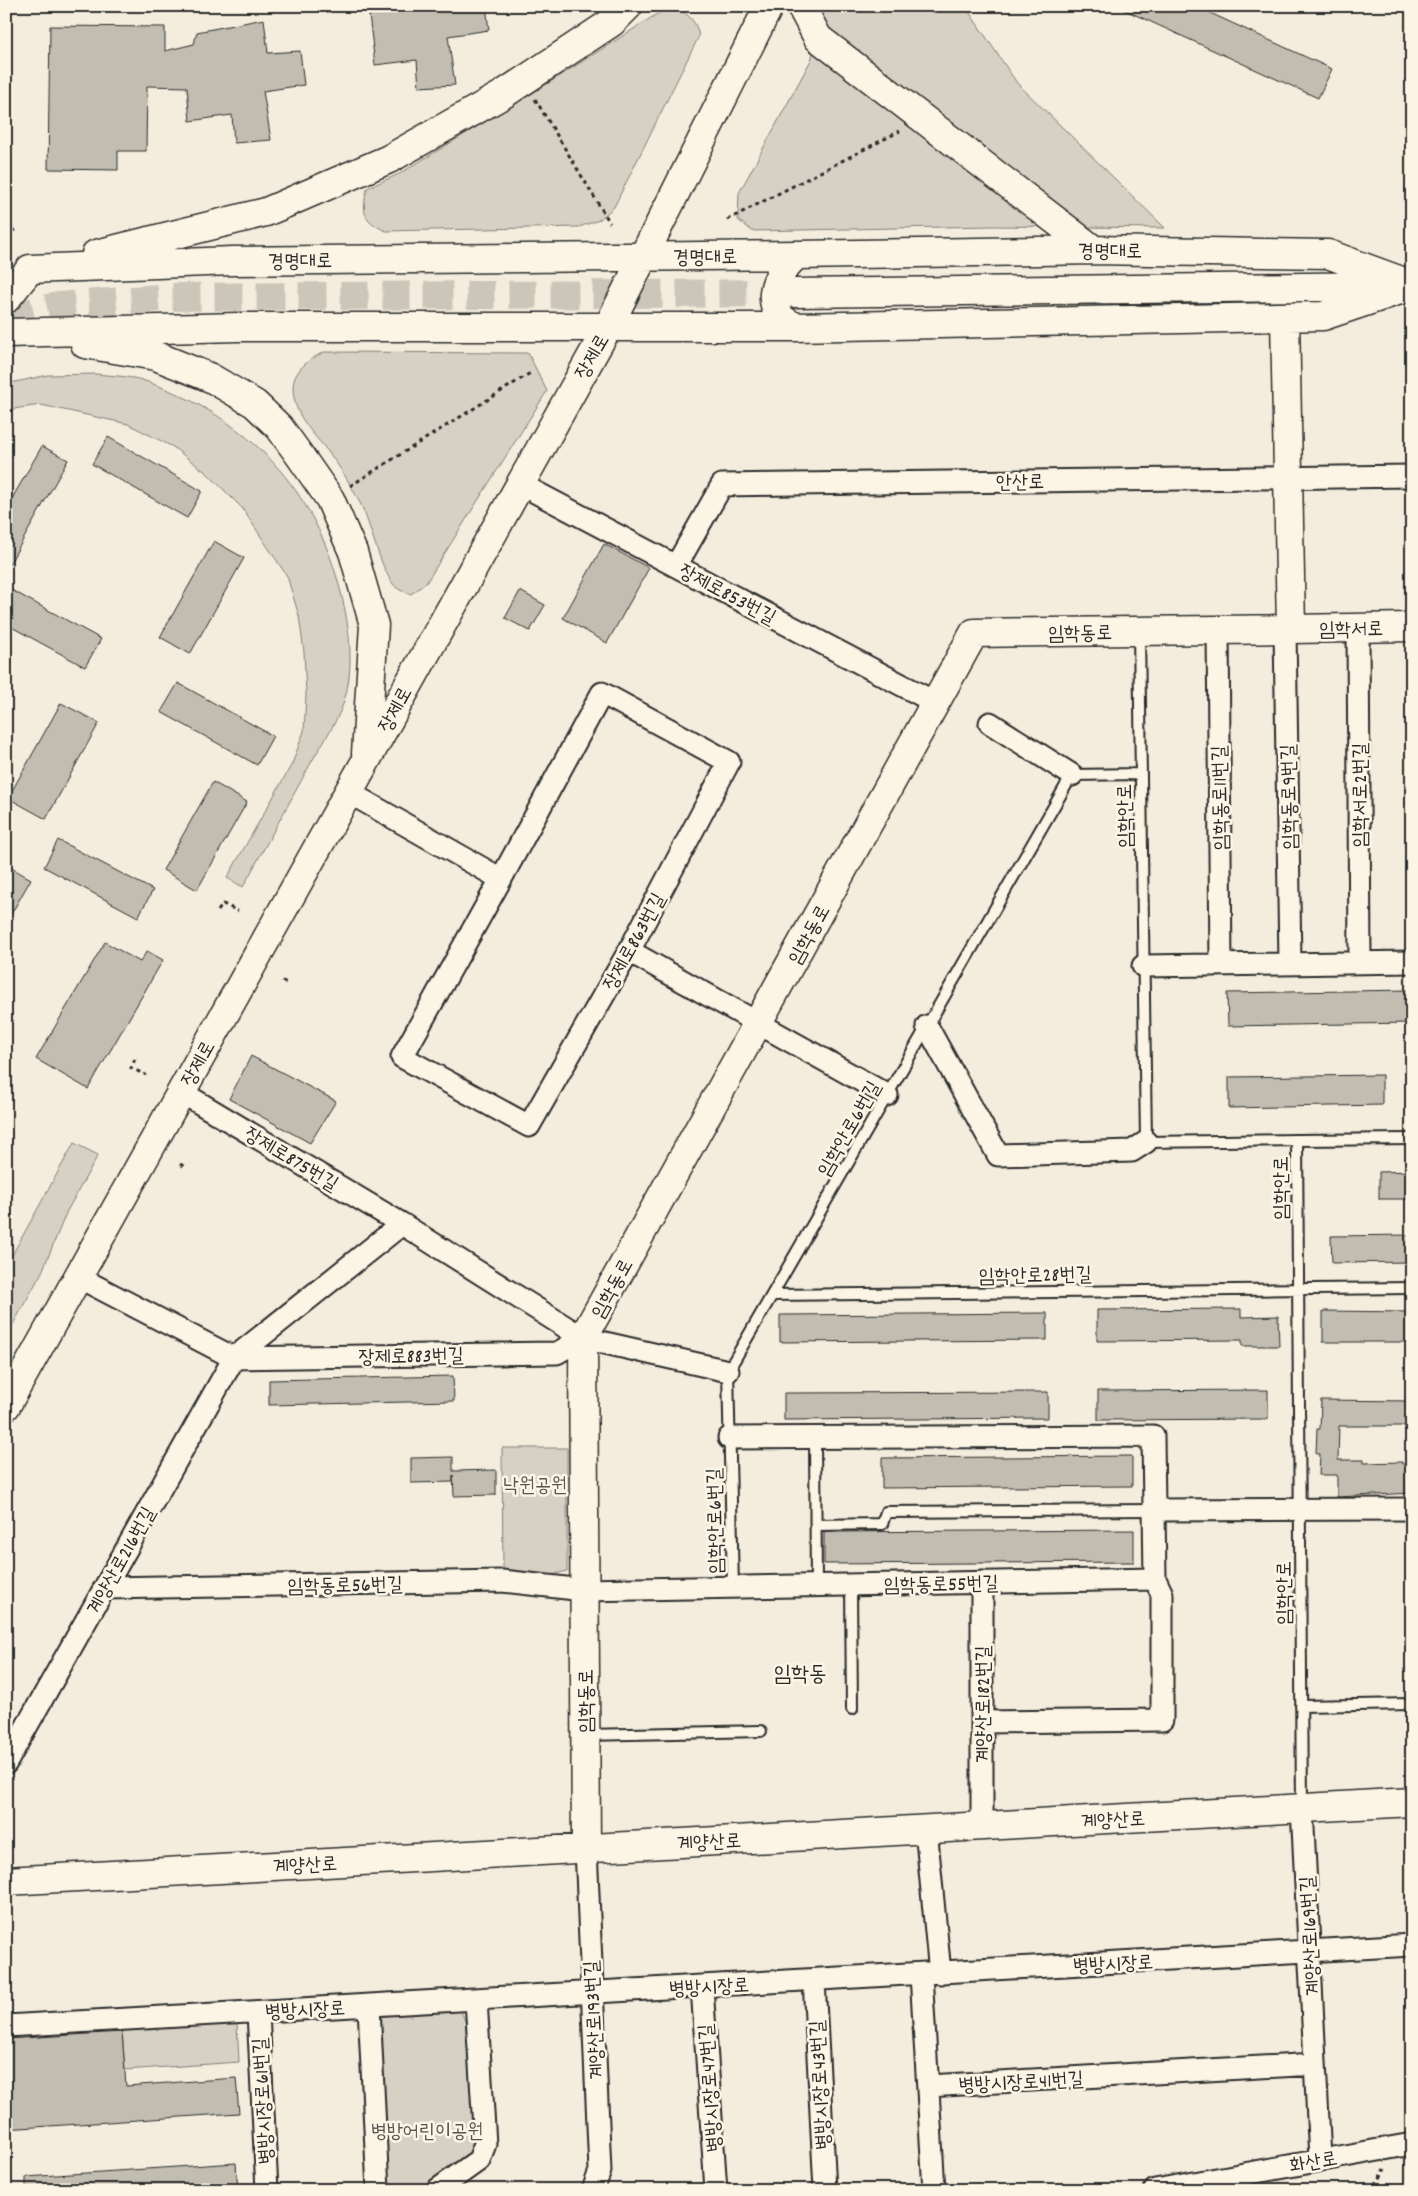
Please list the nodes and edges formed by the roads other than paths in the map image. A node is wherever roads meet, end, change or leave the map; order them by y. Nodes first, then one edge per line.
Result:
1 (628, 6) edge
2 (769, 6) edge
3 (801, 6) edge
4 (1094, 250) junction
5 (797, 255) junction
6 (642, 257) junction
7 (30, 269) junction
8 (1412, 286) edge
9 (795, 293) tunnel mouth
10 (6, 299) edge
11 (1285, 317) junction
12 (608, 327) junction
13 (794, 327) junction
14 (6, 335) edge
15 (1412, 476) edge
16 (1288, 478) junction
17 (520, 484) junction
18 (676, 566) junction
19 (1412, 627) edge
20 (1358, 628) junction
21 (1288, 629) junction
22 (1218, 630) junction
23 (1139, 631) junction
24 (936, 703) junction
25 (990, 723) dead end
26 (365, 761) junction
27 (1141, 774) junction
28 (1072, 775) junction
29 (348, 792) junction
30 (501, 879) junction
31 (629, 951) junction
32 (1412, 962) edge
33 (1360, 963) junction
34 (1290, 964) junction
35 (1221, 965) junction
36 (1143, 966) junction
37 (758, 1024) junction
38 (927, 1026) junction
39 (181, 1092) junction
40 (887, 1095) junction
41 (1412, 1138) edge
42 (1297, 1140) junction
43 (1146, 1142) junction
44 (402, 1224) junction
45 (78, 1276) junction
46 (1298, 1288) junction
47 (1412, 1288) edge
48 (772, 1295) junction
49 (583, 1338) junction
50 (234, 1358) junction
51 (728, 1371) junction
52 (6, 1406) edge
53 (815, 1437) junction
54 (729, 1438) junction
55 (1300, 1509) junction
56 (1412, 1509) edge
57 (1154, 1510) junction
58 (816, 1525) junction
59 (1155, 1579) junction
60 (982, 1582) junction
61 (850, 1585) junction
62 (816, 1586) junction
63 (733, 1587) junction
64 (105, 1588) junction
65 (584, 1590) junction
66 (1412, 1704) edge
67 (1301, 1706) junction
68 (852, 1709) dead end
69 (982, 1722) junction
70 (761, 1732) dead end
71 (585, 1735) junction
72 (6, 1764) edge
73 (1412, 1802) edge
74 (1302, 1808) junction
75 (982, 1826) junction
76 (926, 1828) junction
77 (586, 1848) junction
78 (6, 1881) edge
79 (1412, 1945) edge
80 (1309, 1951) junction
81 (931, 1973) junction
82 (814, 1980) junction
83 (702, 1987) junction
84 (591, 1993) junction
85 (476, 2000) junction
86 (369, 2006) junction
87 (258, 2012) junction
88 (6, 2026) edge
89 (1315, 2064) junction
90 (928, 2086) junction
91 (1412, 2144) edge
92 (1320, 2159) junction
93 (267, 2190) edge
94 (378, 2190) edge
95 (437, 2190) edge
96 (593, 2190) edge
97 (716, 2190) edge
98 (825, 2190) edge
99 (934, 2190) edge
100 (1155, 2190) edge

1 - 7 street
2 - 6 street, 장제로
3 - 4 street
4 - 5 street, 경명대로
4 - 8 street, 경명대로
5 - 6 street, 경명대로
5 - 13 street
6 - 7 street, 경명대로
6 - 12 street, 장제로
7 - 10 street
8 - 9 street, 경명대로
8 - 11 street
11 - 13 street
11 - 16 street
12 - 13 street
12 - 14 street
12 - 17 street, 장제로
14 - 26 street
15 - 16 street, 안산로
16 - 18 street, 안산로
16 - 21 street
17 - 18 street, 장제로853번길
17 - 26 street, 장제로
18 - 24 street, 장제로853번길
19 - 20 street, 임학서로
20 - 21 street, 임학서로
20 - 33 street, 임학서로2번길
21 - 22 street, 임학동로
21 - 34 street, 임학동로9번길
22 - 23 street, 임학동로
22 - 35 street, 임학동로11번길
23 - 24 street, 임학동로
23 - 27 lane, 임학안로
24 - 37 street, 임학동로
25 - 28 street
26 - 29 street, 장제로
27 - 28 lane
27 - 36 lane, 임학안로
28 - 38 lane, 임학안로6번길
29 - 30 street
29 - 39 street, 장제로
30 - 31 street, 장제로863번길
30 - 31 street, 장제로863번길
31 - 37 street
32 - 33 street
33 - 34 street
34 - 35 street
35 - 36 street
36 - 43 lane, 임학안로
37 - 40 street
37 - 49 street, 임학동로
38 - 40 lane, 임학안로6번길
38 - 43 street
39 - 44 street, 장제로875번길
39 - 45 street, 장제로
40 - 48 lane, 임학안로6번길
41 - 42 lane
42 - 43 lane, 임학안로
42 - 46 lane, 임학안로
44 - 49 street, 장제로875번길
44 - 50 street
45 - 50 street, 장제로883번길
45 - 52 street, 장제로
46 - 47 lane, 임학안로28번길
46 - 48 lane, 임학안로28번길
46 - 55 lane, 임학안로
48 - 51 lane, 임학안로6번길
49 - 50 street, 장제로883번길
49 - 51 street, 장제로875번길
49 - 65 street, 임학동로
50 - 64 street, 계양산로216번길
51 - 54 lane, 임학안로6번길
53 - 54 street
53 - 57 street
53 - 58 lane
54 - 63 lane, 임학안로6번길
55 - 56 street
55 - 57 street
55 - 67 lane, 임학안로
57 - 58 lane
57 - 59 street
58 - 62 lane
59 - 60 street, 임학동로55번길
59 - 69 street
60 - 61 street, 임학동로55번길
60 - 69 street, 계양산로182번길
61 - 62 street, 임학동로55번길
61 - 68 lane
62 - 63 street, 임학동로55번길
63 - 65 street, 임학동로55번길
64 - 65 street, 임학동로56번길
64 - 72 street, 계양산로216번길
65 - 71 street, 임학동로
66 - 67 lane
67 - 74 lane, 임학안로
69 - 75 street, 계양산로182번길
70 - 71 lane
71 - 77 street, 임학동로
73 - 74 street, 계양산로
74 - 75 street, 계양산로
74 - 80 street, 계양산로169번길
75 - 76 street, 계양산로
76 - 77 street, 계양산로
76 - 81 street
77 - 78 street, 계양산로
77 - 84 street, 계양산로193번길
79 - 80 street, 병방시장로
80 - 81 street, 병방시장로
80 - 89 street, 계양산로169번길
81 - 82 street, 병방시장로
81 - 90 street
82 - 83 street, 병방시장로
82 - 98 street, 병방시장로43번길
83 - 84 street, 병방시장로
83 - 97 street, 병방시장로47번길
84 - 85 street, 병방시장로
84 - 96 street, 계양산로193번길
85 - 86 street, 병방시장로
85 - 95 street
86 - 87 street, 병방시장로
86 - 94 street
87 - 88 street, 병방시장로
87 - 93 street, 병방시장로61번길
89 - 90 street, 병방시장로41번길
89 - 92 street, 계양산로169번길
90 - 99 street
91 - 92 street, 화산로
92 - 100 street, 화산로

